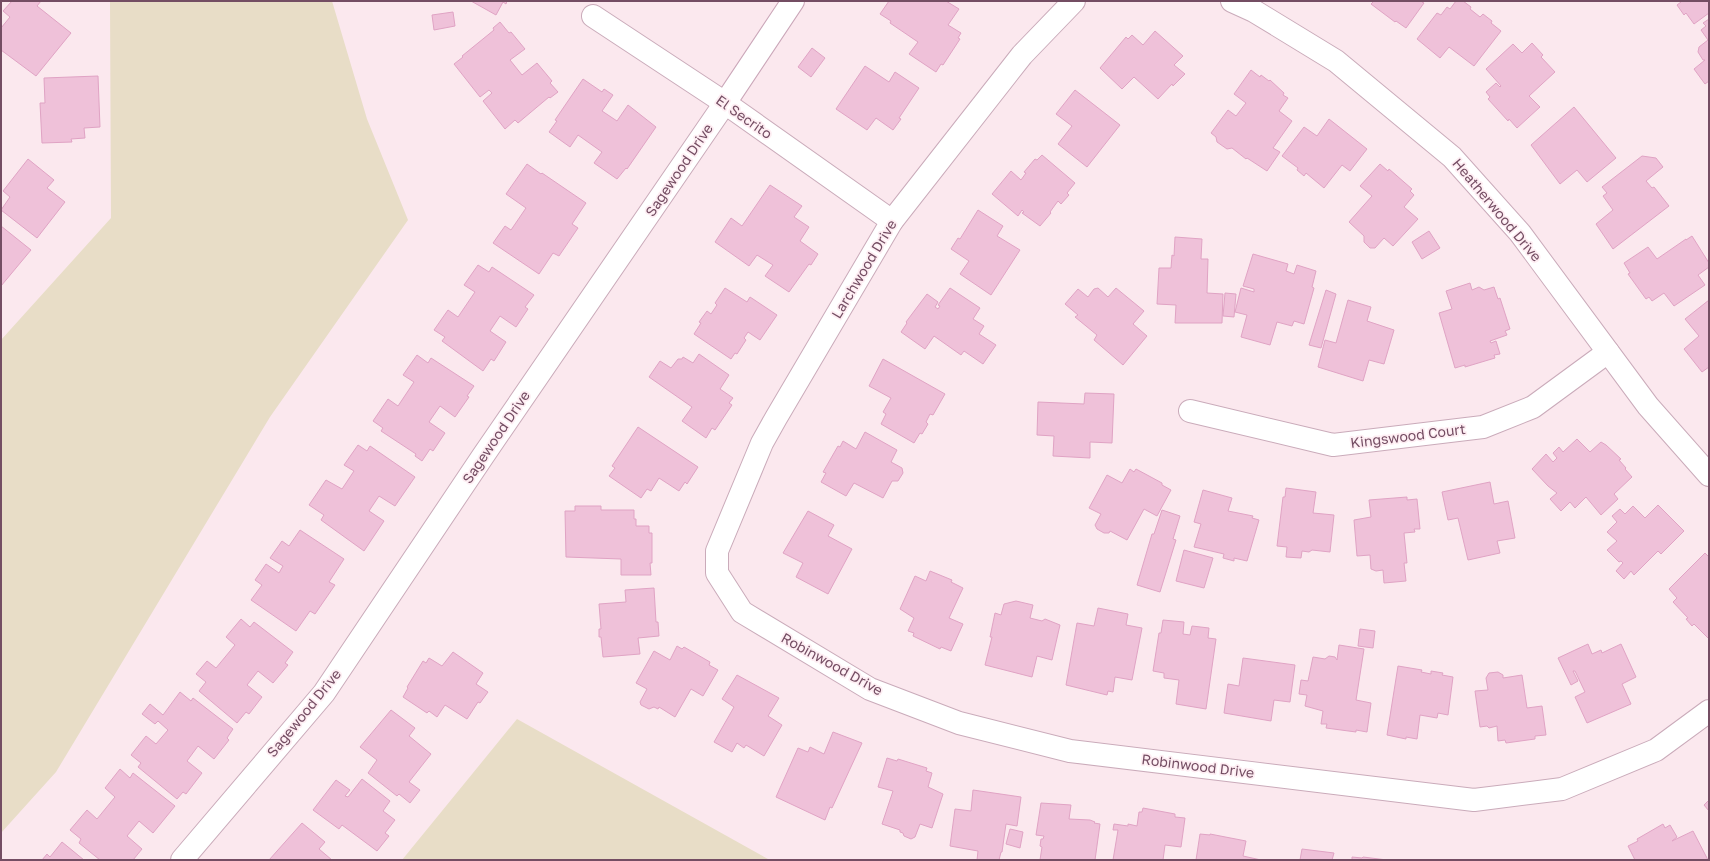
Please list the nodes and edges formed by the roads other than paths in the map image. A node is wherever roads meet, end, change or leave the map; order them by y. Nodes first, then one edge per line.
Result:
1 (793, 1) edge
2 (1074, 1) edge
3 (1232, 1) edge
4 (593, 16) dead end
5 (725, 103) junction
6 (892, 221) junction
7 (1608, 352) junction
8 (1190, 411) dead end
9 (1709, 475) edge
10 (717, 573) joint
11 (1709, 711) edge
12 (182, 860) edge

1 - 5 street, Sagewood Drive
2 - 6 street, Larchwood Drive
3 - 7 street, Heatherwood Drive
4 - 5 street, El Secrito
5 - 6 street, El Secrito
5 - 12 street, Sagewood Drive
6 - 10 street, Larchwood Drive
7 - 8 street, Kingswood Court
7 - 9 street, Heatherwood Drive
10 - 11 street, Robinwood Drive

